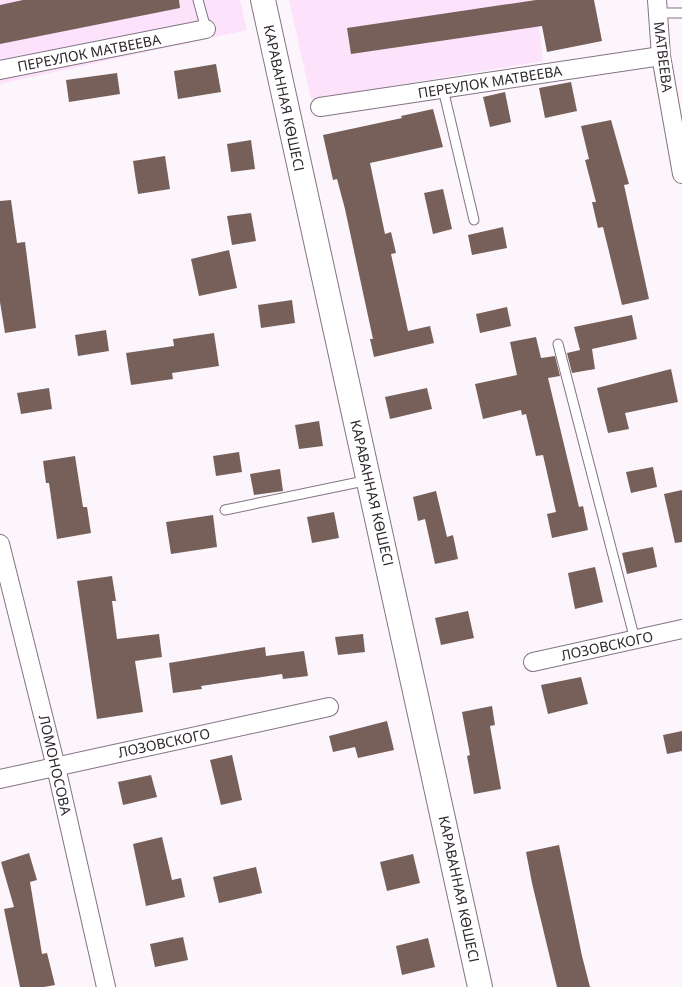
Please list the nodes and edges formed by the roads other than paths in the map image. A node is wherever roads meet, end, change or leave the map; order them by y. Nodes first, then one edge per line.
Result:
1 (198, 0) edge
2 (263, 0) edge
3 (657, 7) edge
4 (682, 13) edge
5 (206, 29) joint
6 (661, 56) junction
7 (0, 70) edge
8 (443, 89) junction
9 (320, 108) dead end
10 (682, 174) edge
11 (474, 220) dead end
12 (558, 344) dead end
13 (369, 480) junction
14 (225, 510) dead end
15 (0, 544) edge
16 (682, 629) edge
17 (635, 640) junction
18 (533, 662) dead end
19 (328, 707) dead end
20 (56, 767) junction
21 (0, 779) edge
22 (106, 987) edge
23 (480, 987) edge

1 - 5 lane
2 - 13 main road, КАРАВАННАЯ КӨШЕСІ
3 - 4 lane
3 - 6 street, МАТВЕЕВА
5 - 7 street, ПЕРЕУЛОК МАТВЕЕВА
6 - 8 street, ПЕРЕУЛОК МАТВЕЕВА
6 - 10 street, МАТВЕЕВА
8 - 9 street, ПЕРЕУЛОК МАТВЕЕВА
8 - 11 lane
12 - 17 lane
13 - 14 lane
13 - 23 main road, КАРАВАННАЯ КӨШЕСІ
15 - 20 street, ЛОМОНОСОВА
16 - 17 street, ЛОЗОВСКОГО
17 - 18 street, ЛОЗОВСКОГО
19 - 20 street, ЛОЗОВСКОГО
20 - 21 street, ЛОЗОВСКОГО
20 - 22 street, ЛОМОНОСОВА

